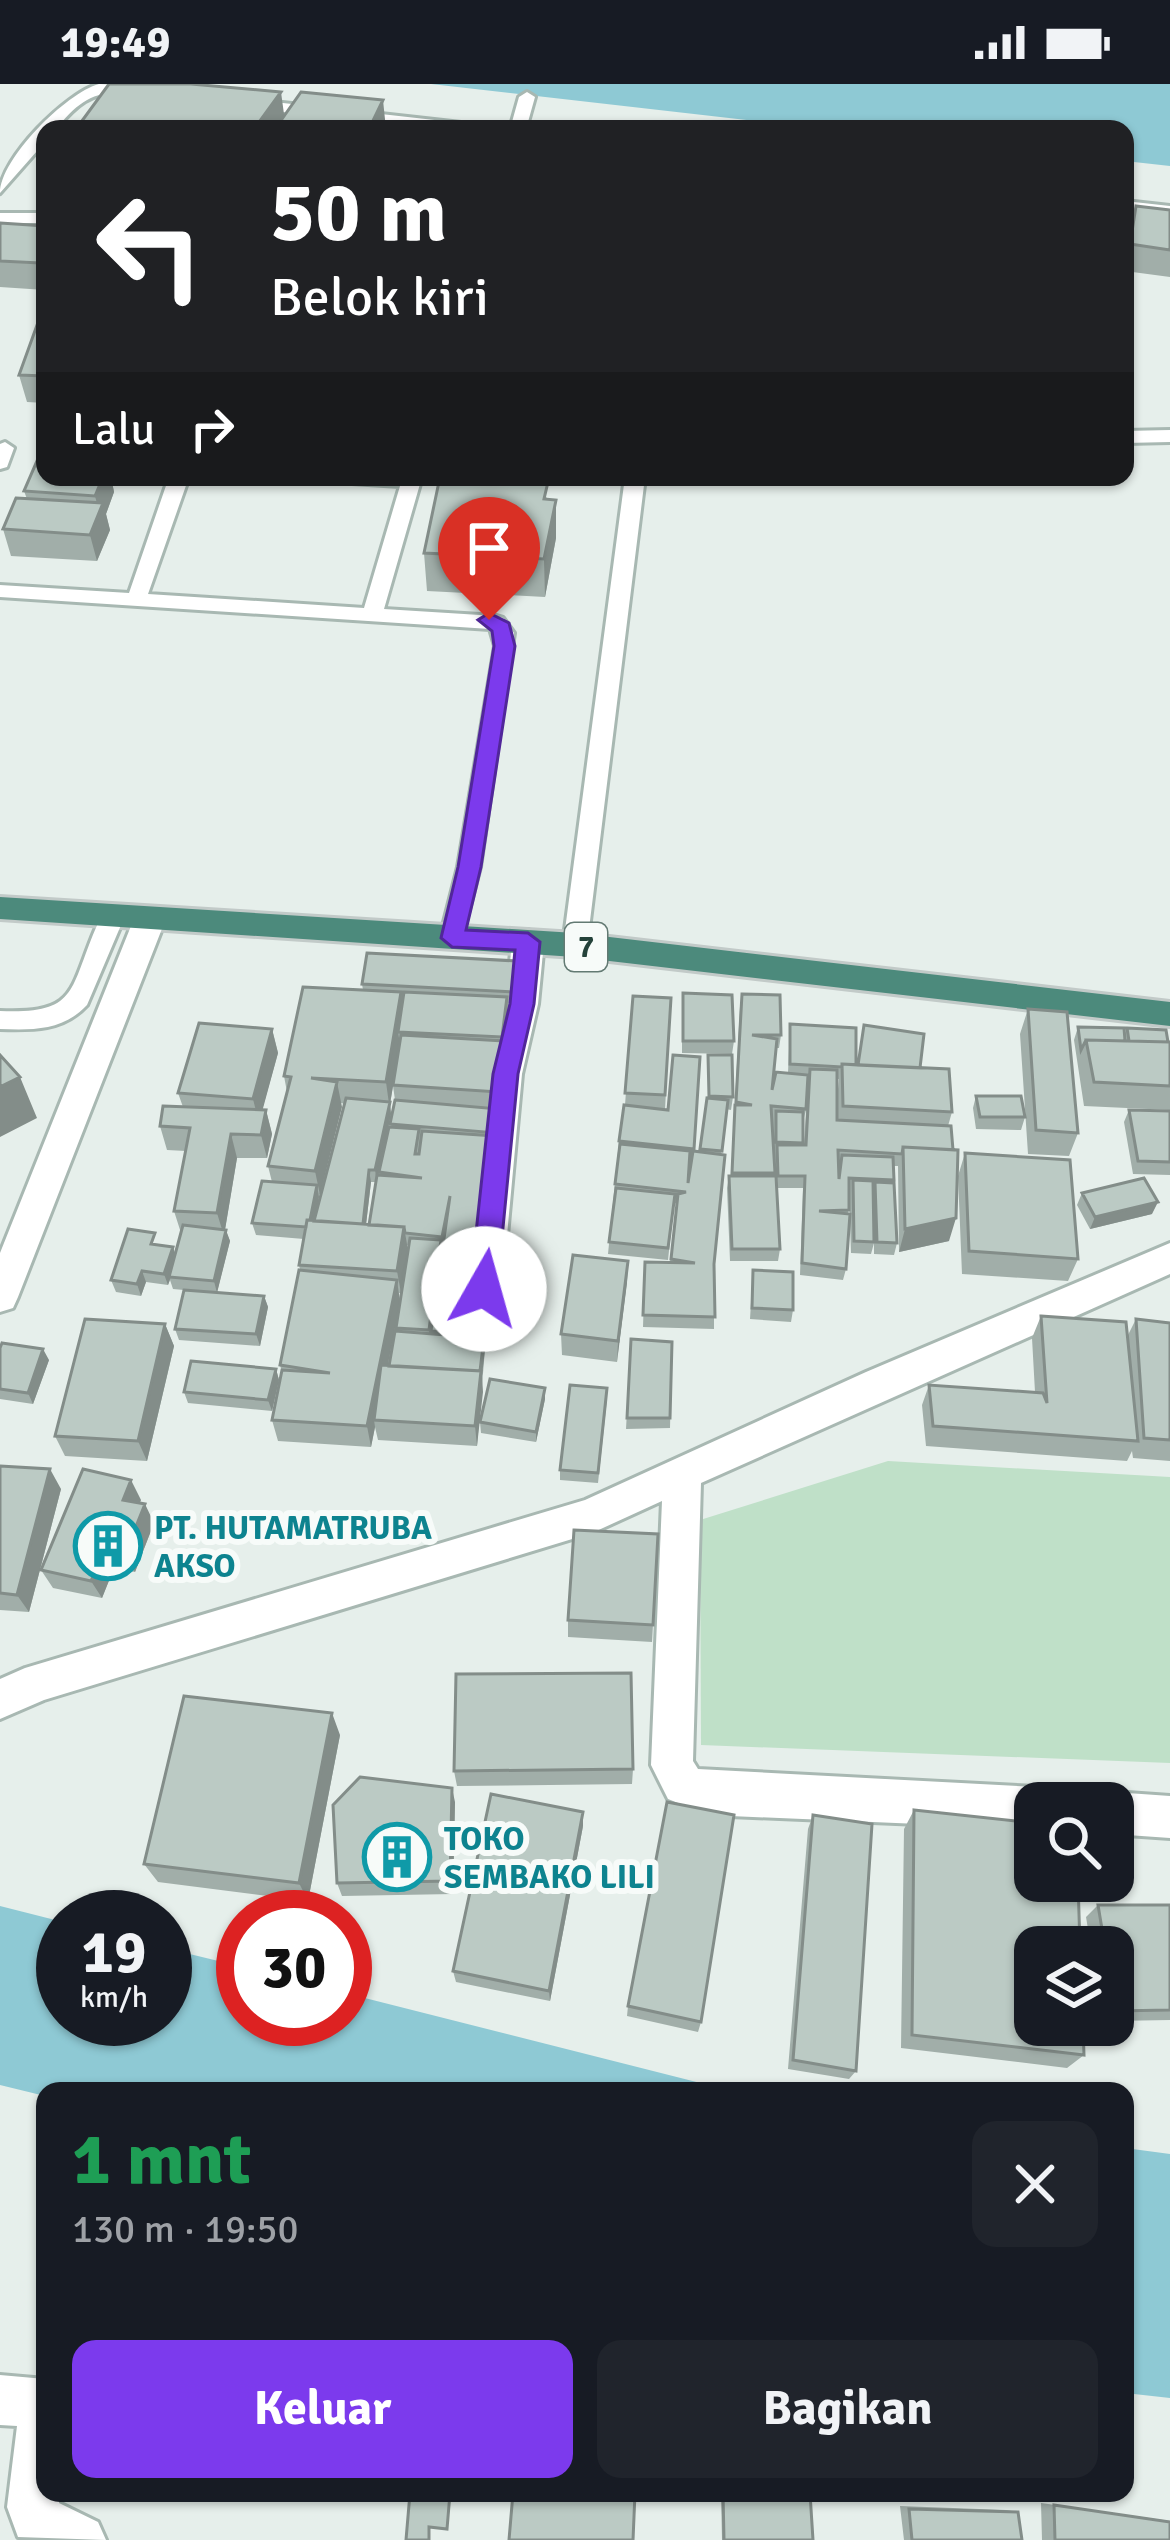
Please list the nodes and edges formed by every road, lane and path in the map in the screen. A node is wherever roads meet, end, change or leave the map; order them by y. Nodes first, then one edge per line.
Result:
1 (163, 94) edge
2 (527, 97) dead end
3 (226, 101) edge
4 (54, 120) edge
5 (392, 120) edge
6 (521, 120) edge
7 (36, 143) edge
8 (0, 188) edge
9 (1134, 207) edge
10 (1170, 211) edge
11 (0, 218) edge
12 (36, 218) edge
13 (1170, 436) edge
14 (1134, 437) edge
15 (176, 486) edge
16 (409, 486) edge
17 (634, 486) edge
18 (0, 591) edge
19 (137, 598) junction
20 (373, 612) junction
21 (0, 908) edge
22 (112, 918) junction
23 (149, 921) junction
24 (452, 938) junction
25 (528, 942) junction
26 (575, 945) junction
27 (1170, 1013) edge
28 (0, 1021) edge
29 (1170, 1258) edge
30 (484, 1289) edge
31 (0, 1297) edge
32 (682, 1476) junction
33 (0, 1699) edge
34 (1014, 1807) edge
35 (1134, 1814) edge
36 (1170, 1817) edge
37 (0, 2400) edge
38 (36, 2403) edge
39 (36, 2481) edge
40 (80, 2540) edge

1 - 4 lane
2 - 6 lane
3 - 5 lane
7 - 8 lane
9 - 10 lane
11 - 12 lane
13 - 14 lane
15 - 19 lane
16 - 20 lane
17 - 26 lane
18 - 19 lane
19 - 20 lane
20 - 24 lane
21 - 22 highway, 7
22 - 23 highway, 7
22 - 28 lane
23 - 24 highway, 7
23 - 31 street
24 - 25 highway, 7
25 - 26 highway, 7
25 - 30 street
26 - 27 highway, 7
29 - 32 street
32 - 33 street
32 - 34 street
35 - 36 street
37 - 38 street
39 - 40 street

